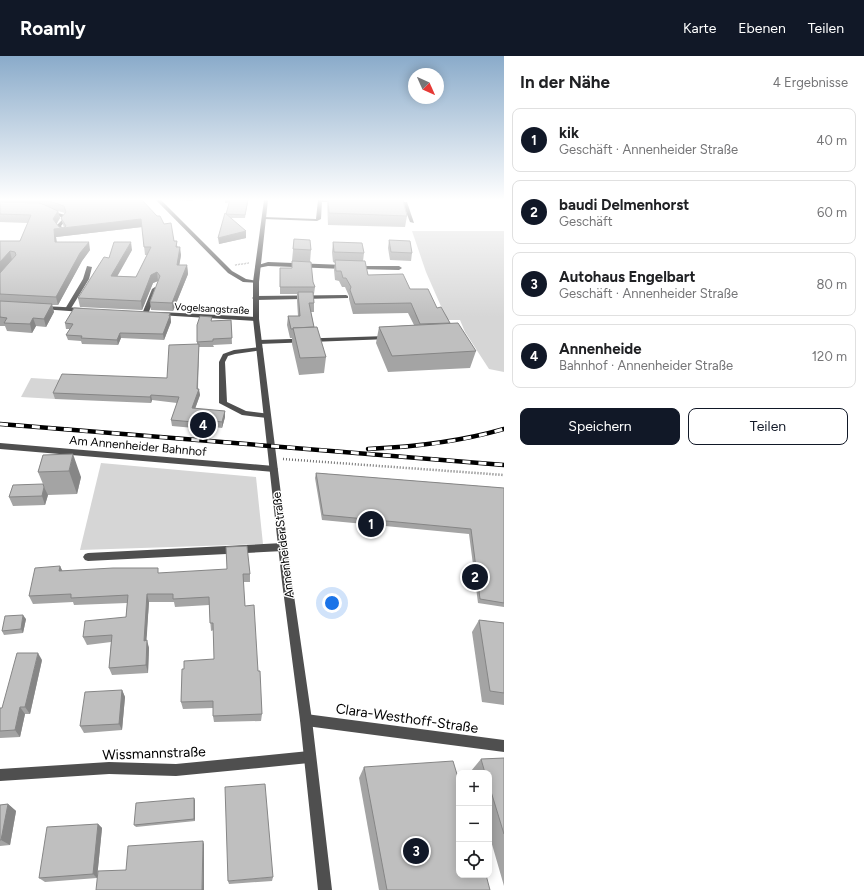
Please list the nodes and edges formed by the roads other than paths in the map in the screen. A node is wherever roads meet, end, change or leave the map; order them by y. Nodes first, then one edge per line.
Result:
1 (196, 239) edge
2 (261, 239) edge
3 (258, 265) junction
4 (89, 267) dead end
5 (399, 268) dead end
6 (256, 282) junction
7 (157, 284) edge
8 (346, 297) dead end
9 (256, 298) junction
10 (38, 308) edge
11 (68, 309) junction
12 (91, 311) edge
13 (137, 313) edge
14 (144, 314) junction
15 (256, 319) junction
16 (392, 338) edge
17 (259, 346) junction
18 (267, 416) junction
19 (0, 446) edge
20 (274, 469) junction
21 (283, 547) junction
22 (88, 557) dead end
23 (306, 720) junction
24 (504, 746) edge
25 (309, 757) junction
26 (0, 775) edge
27 (325, 890) edge

1 - 6 street
2 - 3 street, Annenheider Straße
3 - 5 street
3 - 6 street, Annenheider Straße
4 - 11 street
6 - 9 street, Annenheider Straße
7 - 14 street
8 - 9 street
9 - 15 street, Annenheider Straße
10 - 11 street
11 - 12 street
13 - 14 street, Vogelsangstraße
14 - 15 street, Vogelsangstraße
15 - 17 street, Annenheider Straße
16 - 17 street
17 - 18 street, Annenheider Straße
17 - 18 street
18 - 20 street, Annenheider Straße
19 - 20 street, Am Annenheider Bahnhof
20 - 21 street, Annenheider Straße
21 - 22 street
21 - 23 street, Annenheider Straße
23 - 24 street, Clara-Westhoff-Straße
23 - 25 street, Annenheider Straße
25 - 26 street, Wissmannstraße
25 - 27 street, Annenheider Straße

